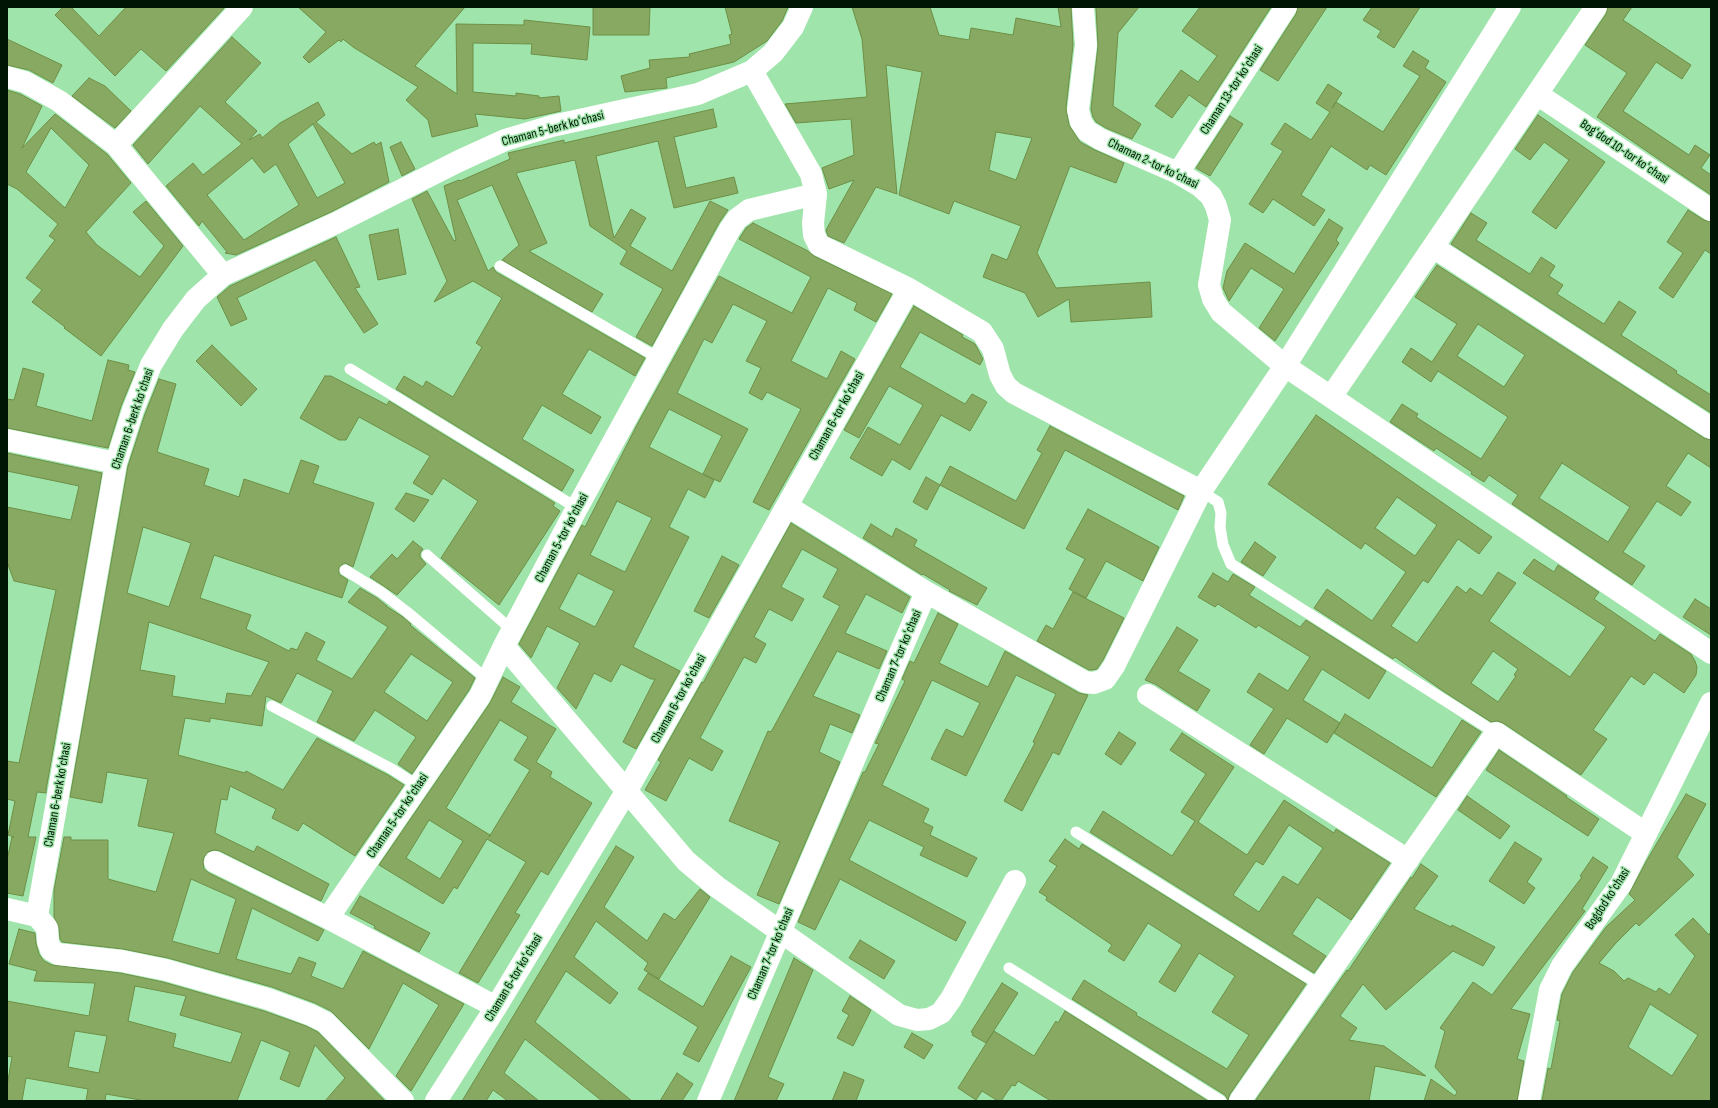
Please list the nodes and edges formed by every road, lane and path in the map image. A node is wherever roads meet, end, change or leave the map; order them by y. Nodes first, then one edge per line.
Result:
1 (242, 7) edge
2 (802, 7) edge
3 (1083, 7) edge
4 (1286, 7) edge
5 (1510, 7) edge
6 (1596, 7) edge
7 (752, 70) junction
8 (7, 77) edge
9 (1537, 94) junction
10 (116, 145) junction
11 (1178, 173) junction
12 (816, 194) junction
13 (1711, 210) edge
14 (1433, 247) junction
15 (500, 266) dead end
16 (223, 275) junction
17 (909, 290) junction
18 (660, 359) junction
19 (1285, 366) junction
20 (350, 369) dead end
21 (1331, 397) junction
22 (1711, 428) edge
23 (7, 440) edge
24 (116, 463) junction
25 (1201, 491) junction
26 (787, 506) junction
27 (578, 508) junction
28 (428, 555) dead end
29 (345, 570) dead end
30 (926, 592) junction
31 (508, 638) junction
32 (1711, 652) edge
33 (488, 680) junction
34 (1148, 695) dead end
35 (272, 706) dead end
36 (1710, 706) edge
37 (1496, 733) junction
38 (418, 786) junction
39 (626, 792) junction
40 (1076, 832) dead end
41 (1645, 833) junction
42 (1408, 860) junction
43 (215, 862) dead end
44 (1015, 881) dead end
45 (7, 909) edge
46 (37, 916) junction
47 (328, 918) junction
48 (780, 933) junction
49 (1009, 968) dead end
50 (1320, 985) junction
51 (496, 1007) junction
52 (402, 1101) edge
53 (436, 1101) edge
54 (708, 1101) edge
55 (1221, 1101) edge
56 (1240, 1101) edge
57 (1529, 1101) edge

1 - 10 street
2 - 7 street, Chaman 5-berk koʻchasi
3 - 11 street, Chaman 2-tor koʻchasi
4 - 11 street, Chaman 13-tor koʻchasi
5 - 19 street
6 - 9 street
7 - 12 street
7 - 16 street, Chaman 5-berk koʻchasi
8 - 10 street
9 - 13 street, Bogʻdod 10-tor koʻchasi
9 - 14 street
10 - 16 street
11 - 19 street, Chaman 2-tor koʻchasi
12 - 17 street
12 - 18 street, Chaman 5-tor koʻchasi
14 - 21 street
14 - 22 street
15 - 18 lane
16 - 24 street, Chaman 6-berk koʻchasi
17 - 25 street
17 - 26 street, Chaman 6-tor koʻchasi
18 - 27 street, Chaman 5-tor koʻchasi
19 - 21 street, Chaman 2-tor koʻchasi
19 - 25 street
20 - 27 lane
21 - 32 street, Chaman 2-tor koʻchasi
23 - 24 street
24 - 46 street, Chaman 6-berk koʻchasi
25 - 30 street, Chaman 7-tor koʻchasi
25 - 37 lane
26 - 30 street
26 - 39 street, Chaman 6-tor koʻchasi
27 - 31 street, Chaman 5-tor koʻchasi
28 - 31 lane
29 - 33 lane
30 - 48 street, Chaman 7-tor koʻchasi
31 - 33 street, Chaman 5-tor koʻchasi
31 - 39 street
33 - 38 street, Chaman 5-tor koʻchasi
34 - 42 street
35 - 38 lane
36 - 41 street, Bogdod koʻchasi
37 - 41 street
37 - 42 street
38 - 47 street, Chaman 5-tor koʻchasi
39 - 48 street
39 - 51 street, Chaman 6-tor koʻchasi
40 - 50 lane
41 - 57 street, Bogdod koʻchasi
42 - 50 street
43 - 47 street
44 - 48 street
45 - 46 street
46 - 52 street
47 - 51 street
48 - 54 street, Chaman 7-tor koʻchasi
49 - 55 lane
50 - 56 street
51 - 53 street, Chaman 6-tor koʻchasi

